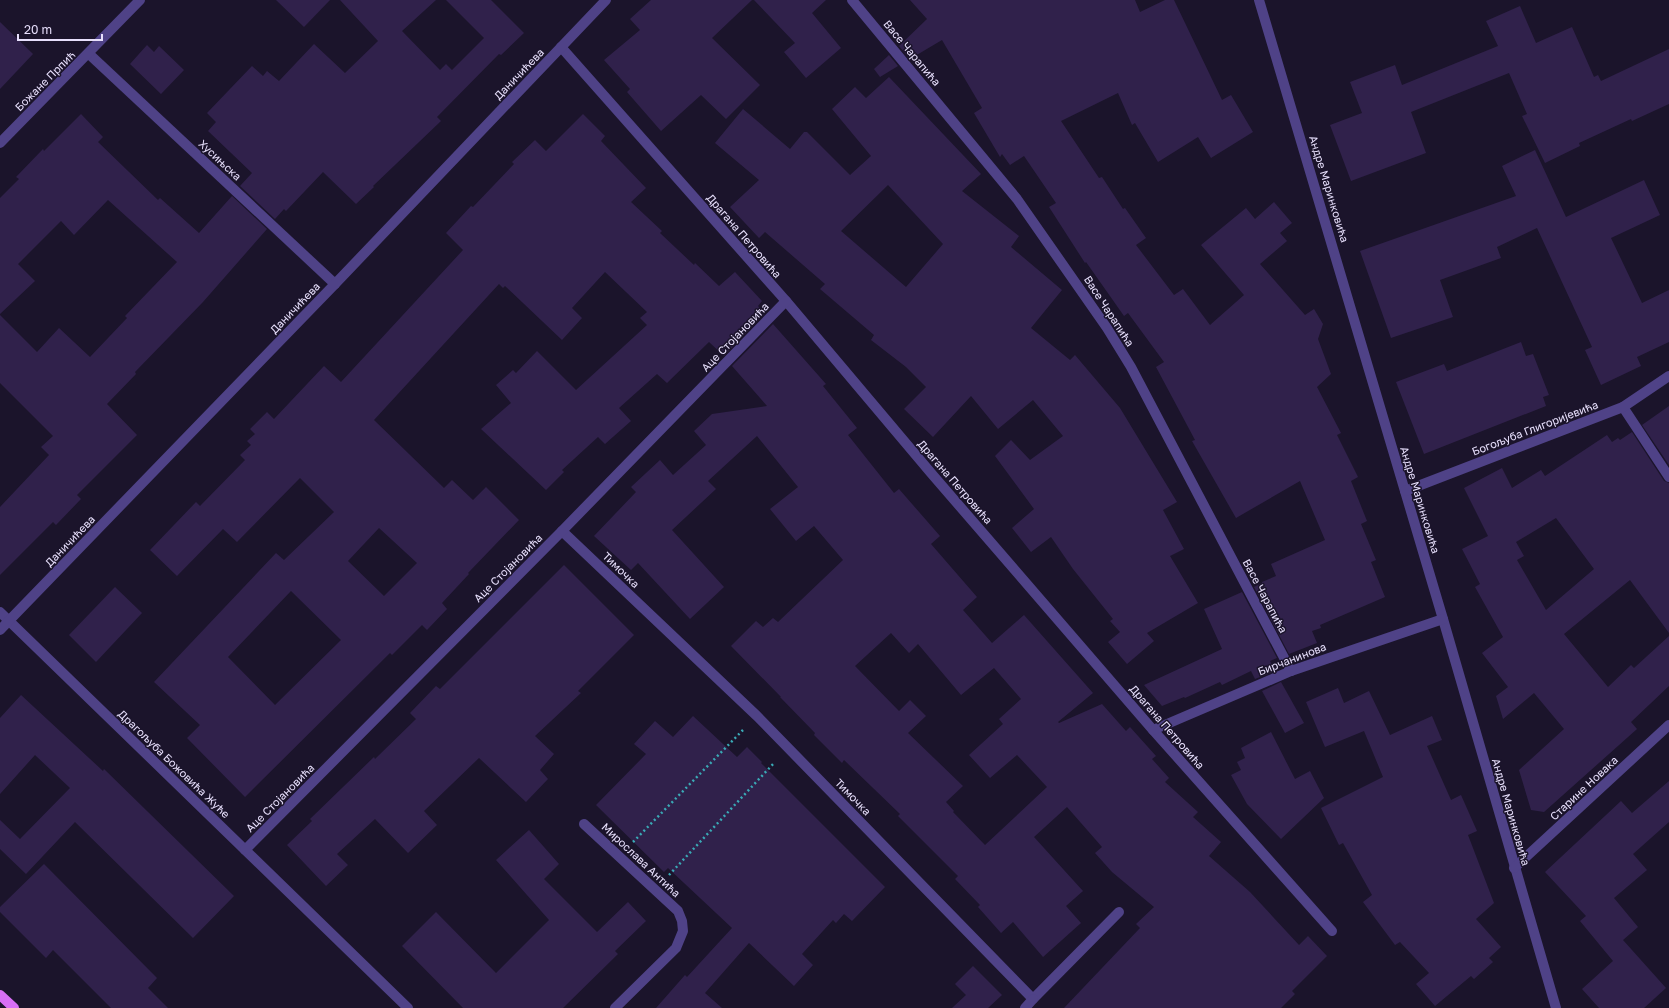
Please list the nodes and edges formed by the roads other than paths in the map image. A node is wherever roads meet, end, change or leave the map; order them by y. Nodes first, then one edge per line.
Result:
1 (140, 0) edge
2 (606, 0) edge
3 (852, 0) edge
4 (1259, 0) edge
5 (561, 47) junction
6 (89, 54) junction
7 (0, 143) edge
8 (335, 284) junction
9 (786, 301) junction
10 (1669, 376) edge
11 (1623, 407) junction
12 (1669, 476) edge
13 (1405, 491) junction
14 (562, 531) junction
15 (0, 612) edge
16 (1443, 619) junction
17 (9, 621) junction
18 (0, 630) edge
19 (1291, 671) junction
20 (1669, 725) edge
21 (1153, 730) junction
22 (584, 824) dead end
23 (245, 850) junction
24 (1514, 868) junction
25 (1120, 912) dead end
26 (1332, 931) dead end
27 (0, 995) edge
28 (1033, 999) junction
29 (14, 1008) edge
30 (408, 1008) edge
31 (615, 1008) edge
32 (1025, 1008) edge
33 (1556, 1008) edge

1 - 6 street, Божане Прпић
2 - 5 street, Даничићева
3 - 19 street, Васе Чарапића
4 - 13 street, Андре Маринковића
5 - 8 street, Даничићева
5 - 9 street, Драгана Петровића
6 - 7 street, Божане Прпић
6 - 8 street, Хусињска
8 - 17 street, Даничићева
9 - 14 street, Аце Стојановића
9 - 21 street, Драгана Петровића
10 - 11 street, Богољуба Глигоријевића
11 - 12 street
11 - 13 street, Богољуба Глигоријевића
13 - 16 street, Андре Маринковића
14 - 23 street, Аце Стојановића
14 - 28 street, Тимочка
15 - 17 street, Драгољуба Божовића Жуће
16 - 19 street, Бирчанинова
16 - 24 street, Андре Маринковића
17 - 18 street, Даничићева
17 - 23 street, Драгољуба Божовића Жуће
19 - 21 street, Бирчанинова
20 - 24 street, Старине Новака
21 - 26 street, Драгана Петровића
22 - 31 street, Мирослава Антића
23 - 30 street, Драгољуба Божовића Жуће
24 - 33 street, Андре Маринковића
25 - 28 street
27 - 29 main road
28 - 32 street

